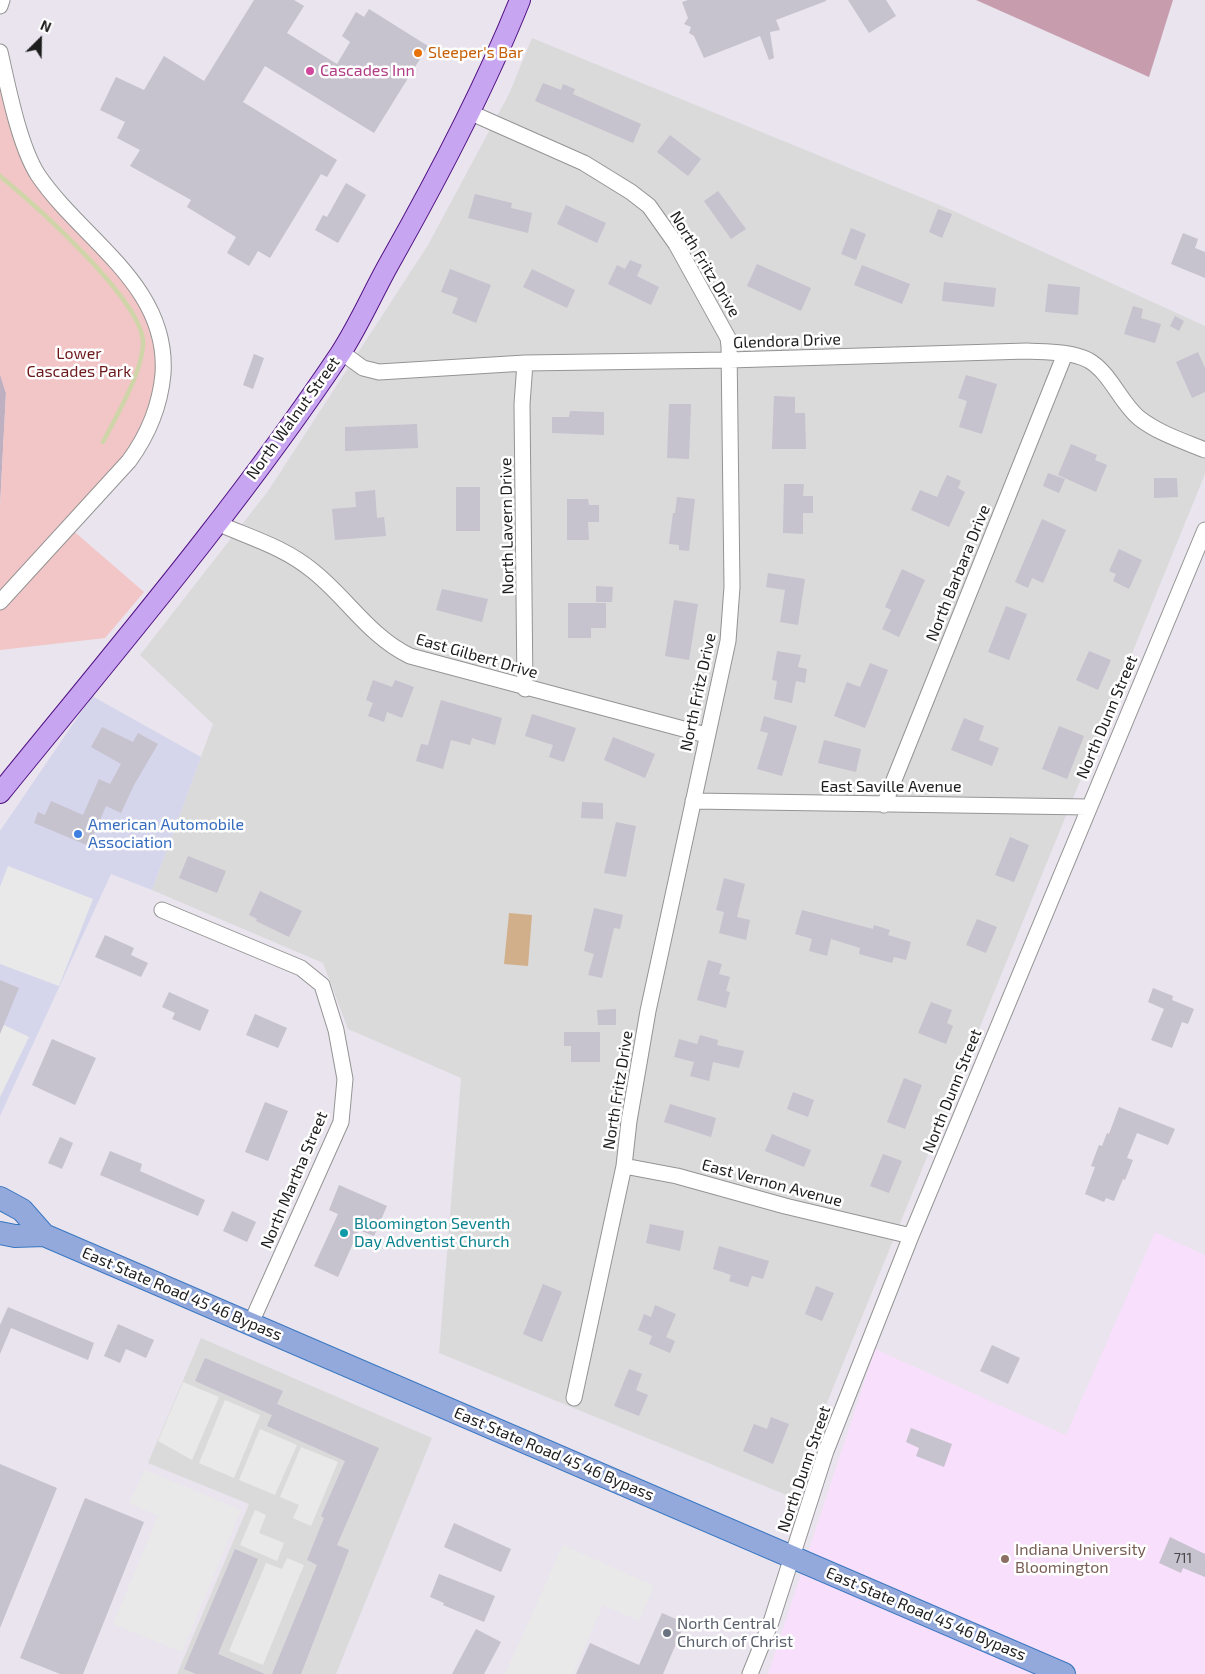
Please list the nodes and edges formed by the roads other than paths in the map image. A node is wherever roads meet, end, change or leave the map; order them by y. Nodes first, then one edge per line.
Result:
1 (2, 0) edge
2 (520, 0) edge
3 (0, 6) edge
4 (0, 52) edge
5 (469, 112) junction
6 (341, 352) junction
7 (1065, 354) junction
8 (729, 360) junction
9 (525, 363) junction
10 (1205, 450) edge
11 (217, 523) junction
12 (1205, 530) edge
13 (0, 602) edge
14 (525, 688) junction
15 (706, 735) junction
16 (0, 793) edge
17 (693, 801) junction
18 (884, 805) junction
19 (1088, 807) junction
20 (162, 910) dead end
21 (624, 1166) junction
22 (0, 1198) edge
23 (0, 1233) edge
24 (44, 1235) junction
25 (911, 1236) junction
26 (251, 1324) junction
27 (574, 1398) dead end
28 (792, 1557) junction
29 (750, 1674) edge
30 (1064, 1674) edge

1 - 3 street
2 - 5 main road, North Walnut Street
4 - 13 street
5 - 6 main road, North Walnut Street
5 - 8 street, North Fritz Drive
6 - 9 street, Glendora Drive
6 - 11 main road, North Walnut Street
7 - 8 street, Glendora Drive
7 - 10 street, Glendora Drive
7 - 18 street, North Barbara Drive
8 - 9 street, Glendora Drive
8 - 15 street, North Fritz Drive
9 - 14 street, North Lavern Drive
11 - 14 street, East Gilbert Drive
11 - 16 main road, North Walnut Street
12 - 19 street, North Dunn Street
14 - 15 street, East Gilbert Drive
15 - 17 street, North Fritz Drive
17 - 18 street, East Saville Avenue
17 - 21 street, North Fritz Drive
18 - 19 street, East Saville Avenue
19 - 25 street, North Dunn Street
20 - 26 street, North Martha Street
21 - 25 street, East Vernon Avenue
21 - 27 street, North Fritz Drive
22 - 24 highway, East State Road 45 46 Bypass
23 - 24 highway, East State Road 45 46 Bypass
24 - 26 highway, East State Road 45 46 Bypass
25 - 28 street, North Dunn Street
26 - 28 highway, East State Road 45 46 Bypass
28 - 29 street, North Dunn Street
28 - 30 highway, East State Road 45 46 Bypass

